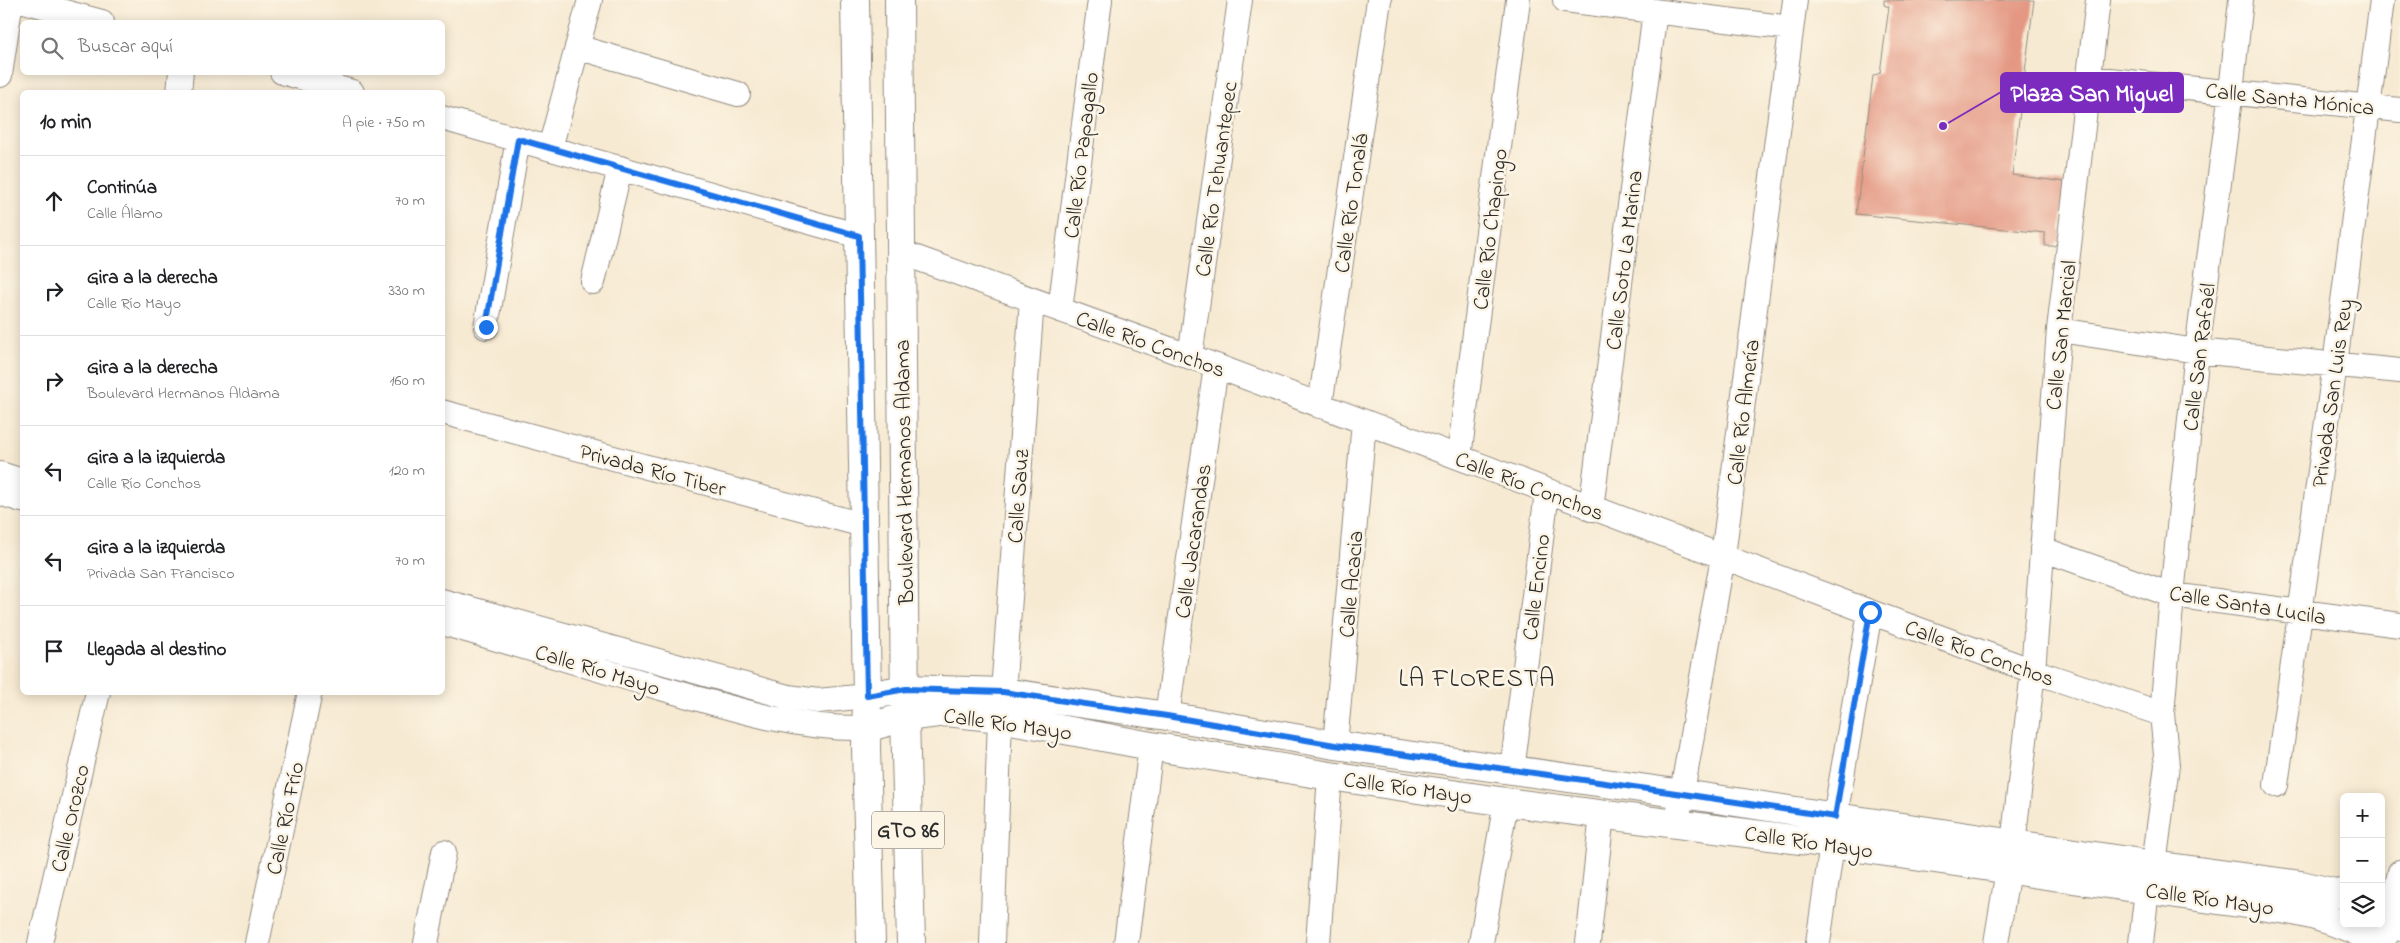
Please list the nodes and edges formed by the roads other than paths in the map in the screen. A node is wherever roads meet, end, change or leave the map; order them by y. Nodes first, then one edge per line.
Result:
1 (11, 0) edge
2 (20, 0) edge
3 (590, 0) edge
4 (855, 0) edge
5 (899, 0) edge
6 (1100, 0) edge
7 (1240, 0) edge
8 (1380, 0) edge
9 (1518, 0) edge
10 (1565, 0) edge
11 (1795, 0) edge
12 (2098, 0) edge
13 (2241, 0) edge
14 (2382, 0) edge
15 (1655, 11) junction
16 (95, 20) edge
17 (1792, 28) junction
18 (577, 47) junction
19 (0, 75) edge
20 (181, 75) edge
21 (292, 75) edge
22 (2090, 78) junction
23 (179, 90) edge
24 (340, 90) edge
25 (2231, 91) junction
26 (738, 94) dead end
27 (2370, 108) junction
28 (2400, 110) edge
29 (445, 119) edge
30 (518, 139) junction
31 (550, 148) junction
32 (620, 168) junction
33 (859, 236) junction
34 (900, 252) junction
35 (593, 282) dead end
36 (1032, 300) junction
37 (1060, 310) junction
38 (486, 327) dead end
39 (2059, 330) junction
40 (2197, 351) junction
41 (1190, 357) junction
42 (2336, 364) junction
43 (1216, 366) junction
44 (2400, 371) edge
45 (1320, 406) junction
46 (445, 413) edge
47 (1364, 422) junction
48 (1459, 457) junction
49 (0, 474) edge
50 (20, 479) edge
51 (1547, 492) junction
52 (0, 493) edge
53 (20, 499) edge
54 (1591, 509) junction
55 (863, 525) junction
56 (2042, 550) junction
57 (1723, 556) junction
58 (2172, 595) junction
59 (445, 602) edge
60 (1870, 612) junction
61 (2301, 613) junction
62 (445, 624) edge
63 (2400, 625) edge
64 (2033, 671) junction
65 (718, 678) junction
66 (906, 689) junction
67 (97, 695) edge
68 (309, 695) edge
69 (867, 696) junction
70 (711, 703) junction
71 (1002, 705) junction
72 (2162, 714) junction
73 (906, 716) junction
74 (1167, 716) junction
75 (866, 728) junction
76 (1335, 745) junction
77 (1151, 746) junction
78 (1512, 771) junction
79 (1330, 776) junction
80 (2276, 785) dead end
81 (1683, 794) junction
82 (1506, 802) junction
83 (1602, 814) junction
84 (1835, 817) junction
85 (1678, 822) junction
86 (1832, 844) junction
87 (444, 852) dead end
88 (2010, 857) junction
89 (2151, 877) junction
90 (2400, 877) edge
91 (2340, 894) edge
92 (2387, 929) edge
93 (40, 943) edge
94 (257, 943) edge
95 (426, 943) edge
96 (871, 943) edge
97 (911, 943) edge
98 (992, 943) edge
99 (1126, 943) edge
100 (1318, 943) edge
101 (1481, 943) edge
102 (1588, 943) edge
103 (1818, 943) edge
104 (1996, 943) edge
105 (2141, 943) edge

1 - 19 street
2 - 16 street
3 - 18 street
4 - 33 street, Boulevard Hermanos Aldama / GTO 86
5 - 34 street, Boulevard Hermanos Aldama / GTO 86
6 - 37 street, Calle Río Papagallo
7 - 41 street, Calle Río Tehuantepec
8 - 45 street, Calle Río Tonalá
9 - 48 street, Calle Río Chapingo
10 - 15 street
11 - 17 street, Calle Río Almería
12 - 22 street, Calle San Marcial
13 - 25 street, Calle San Rafaél
14 - 27 street, Privada San Luis Rey
15 - 17 street
15 - 54 street, Calle Soto La Marina
17 - 57 street, Calle Río Almería
18 - 26 street
18 - 31 street
20 - 23 street
21 - 24 street
22 - 25 street, Calle Santa Mónica
22 - 39 street, Calle San Marcial
25 - 27 street, Calle Santa Mónica
25 - 40 street, Calle San Rafaél
27 - 28 street, Calle Santa Mónica
27 - 42 street, Privada San Luis Rey
29 - 30 street
30 - 31 street
30 - 38 street
31 - 32 street
32 - 33 street
32 - 35 street
33 - 55 street, Boulevard Hermanos Aldama / GTO 86
34 - 36 street, Calle Río Conchos
34 - 66 street, Boulevard Hermanos Aldama / GTO 86
36 - 37 street, Calle Río Conchos
36 - 71 street, Calle Sauz
37 - 41 street, Calle Río Conchos
39 - 40 street
39 - 56 street, Calle San Marcial
40 - 42 street
40 - 58 street, Calle San Rafaél
41 - 43 street, Calle Río Conchos
42 - 44 street
42 - 61 street, Privada San Luis Rey
43 - 45 street, Calle Río Conchos
43 - 74 street, Calle Jacarandas
45 - 47 street, Calle Río Conchos
46 - 55 street, Privada Río Tiber
47 - 48 street, Calle Río Conchos
47 - 76 street, Calle Acacia
48 - 51 street, Calle Río Conchos
49 - 50 street
51 - 54 street, Calle Río Conchos
51 - 78 street, Calle Encino
52 - 53 street
54 - 57 street, Calle Río Conchos
55 - 69 street, Boulevard Hermanos Aldama / GTO 86
56 - 58 street, Calle Santa Lucila
56 - 64 street, Calle San Marcial
57 - 60 street, Calle Río Conchos
57 - 81 street, Calle Río Almería
58 - 61 street, Calle Santa Lucila
58 - 72 street, Calle San Rafaél
59 - 65 street, Calle Río Mayo
60 - 64 street, Calle Río Conchos
60 - 84 street
61 - 63 street, Calle Santa Lucila
61 - 80 street, Privada San Luis Rey
62 - 70 street, Calle Río Mayo
64 - 72 street, Calle Río Conchos
64 - 88 street, Calle San Marcial
65 - 69 street, Calle Río Mayo
65 - 70 street
66 - 69 street, Calle Río Mayo
66 - 71 street, Calle Río Mayo
66 - 73 street, Boulevard Hermanos Aldama / GTO 86
67 - 93 street, Calle Orozco
68 - 94 street, Calle Río Frío
69 - 75 street, Boulevard Hermanos Aldama / GTO 86
70 - 75 street, Calle Río Mayo
71 - 73 street, Calle Río Mayo
71 - 74 street, Calle Río Mayo
71 - 77 street, Calle Río Mayo
71 - 98 street, Calle Sauz
72 - 89 street, Calle San Rafaél
73 - 75 street, Calle Río Mayo
73 - 97 street, Boulevard Hermanos Aldama / GTO 86
74 - 76 street, Calle Río Mayo
75 - 96 street, Boulevard Hermanos Aldama / GTO 86
76 - 78 street, Calle Río Mayo
77 - 79 street, Calle Río Mayo
77 - 99 street
78 - 81 street, Calle Río Mayo
79 - 82 street, Calle Río Mayo
79 - 100 street
81 - 84 street, Calle Río Mayo
81 - 85 street, Calle Río Almería
82 - 83 street, Calle Río Mayo
82 - 101 street
83 - 85 street, Calle Río Mayo
83 - 102 street
84 - 88 street, Calle Río Mayo
85 - 86 street, Calle Río Mayo
86 - 88 street, Calle Río Mayo
86 - 103 street
87 - 95 street
88 - 89 street, Calle Río Mayo
88 - 104 street, Calle San Marcial
89 - 91 street, Calle Río Mayo
89 - 92 street, Calle Río Mayo
89 - 105 street, Calle San Rafaél
90 - 92 street

